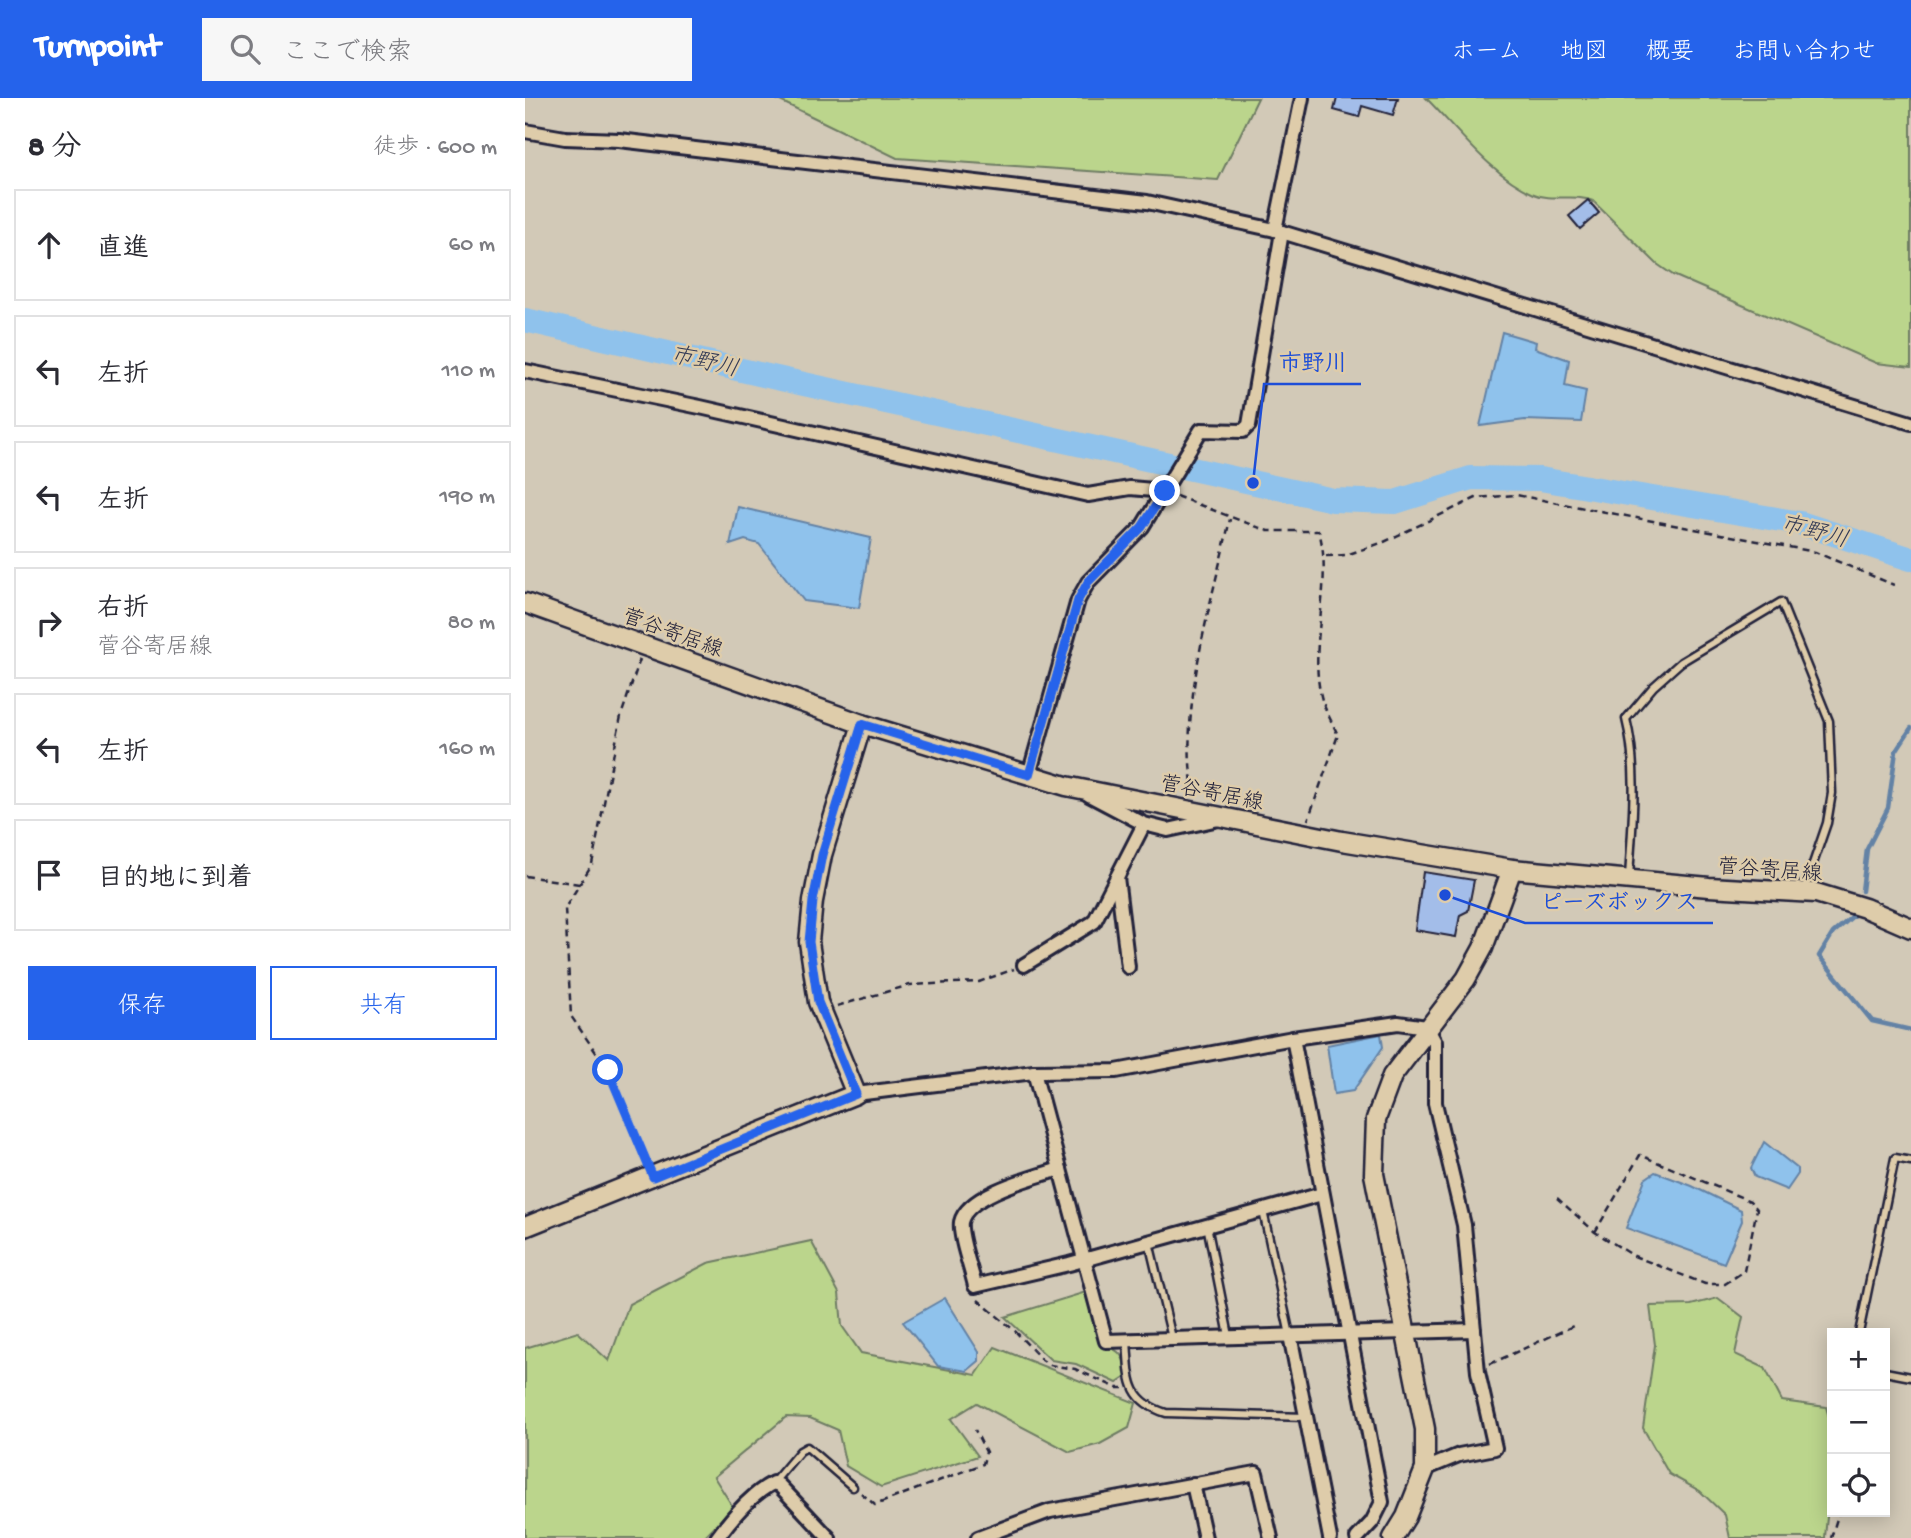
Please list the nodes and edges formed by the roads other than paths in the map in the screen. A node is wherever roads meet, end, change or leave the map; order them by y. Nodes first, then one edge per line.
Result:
1 (1302, 98) edge
2 (525, 131) edge
3 (1278, 231) junction
4 (525, 371) edge
5 (1911, 423) edge
6 (1168, 487) junction
7 (525, 603) edge
8 (862, 724) junction
9 (1029, 775) junction
10 (1076, 788) junction
11 (1223, 817) junction
12 (1144, 824) junction
13 (1512, 869) junction
14 (1117, 877) junction
15 (1629, 880) junction
16 (1804, 891) junction
17 (1911, 928) edge
18 (1024, 965) road end
19 (1128, 967) dead end
20 (1427, 1027) junction
21 (1293, 1038) junction
22 (1034, 1072) junction
23 (856, 1094) junction
24 (1911, 1161) edge
25 (1060, 1169) junction
26 (1322, 1194) junction
27 (1263, 1211) junction
28 (1207, 1225) junction
29 (525, 1227) edge
30 (1149, 1242) junction
31 (1084, 1259) junction
32 (1860, 1328) edge
33 (1474, 1330) junction
34 (1406, 1331) junction
35 (1350, 1334) junction
36 (1290, 1335) junction
37 (1229, 1336) junction
38 (1172, 1338) junction
39 (1127, 1341) junction
40 (1890, 1373) edge
41 (1911, 1377) edge
42 (1306, 1417) junction
43 (1425, 1469) junction
44 (773, 1483) junction
45 (1193, 1484) junction
46 (853, 1487) road end
47 (824, 1536) edge
48 (717, 1538) edge
49 (978, 1538) edge
50 (1205, 1538) edge
51 (1271, 1538) edge
52 (1330, 1538) edge
53 (1357, 1538) edge
54 (1393, 1538) edge

1 - 3 street
2 - 3 street
3 - 5 street
3 - 6 street
4 - 6 street
6 - 9 street
7 - 8 street, 菅谷寄居線
8 - 9 street, 菅谷寄居線
8 - 23 street
9 - 10 street, 菅谷寄居線
10 - 11 street, 菅谷寄居線
10 - 12 street
11 - 12 street
11 - 13 street, 菅谷寄居線
12 - 14 street
13 - 15 street, 菅谷寄居線
13 - 20 street
14 - 18 street
14 - 19 street
15 - 16 street, 菅谷寄居線
15 - 16 lane
16 - 17 street, 菅谷寄居線
20 - 21 street
20 - 33 street
20 - 34 street
21 - 22 street
21 - 26 street
22 - 23 street
22 - 25 street
23 - 29 street
24 - 32 lane
25 - 31 street
25 - 31 street
26 - 27 street
26 - 35 street
27 - 28 street
27 - 36 lane
28 - 30 street
28 - 37 lane
30 - 31 street
30 - 38 lane
31 - 39 street
33 - 34 street
33 - 43 street
34 - 35 street
34 - 43 street
35 - 36 street
35 - 53 street
36 - 37 street
36 - 42 street
37 - 38 street
38 - 39 street
39 - 42 lane
40 - 41 lane
42 - 52 street
43 - 54 street
44 - 46 lane
44 - 47 street
44 - 48 street
45 - 49 street
45 - 50 street
45 - 51 street

